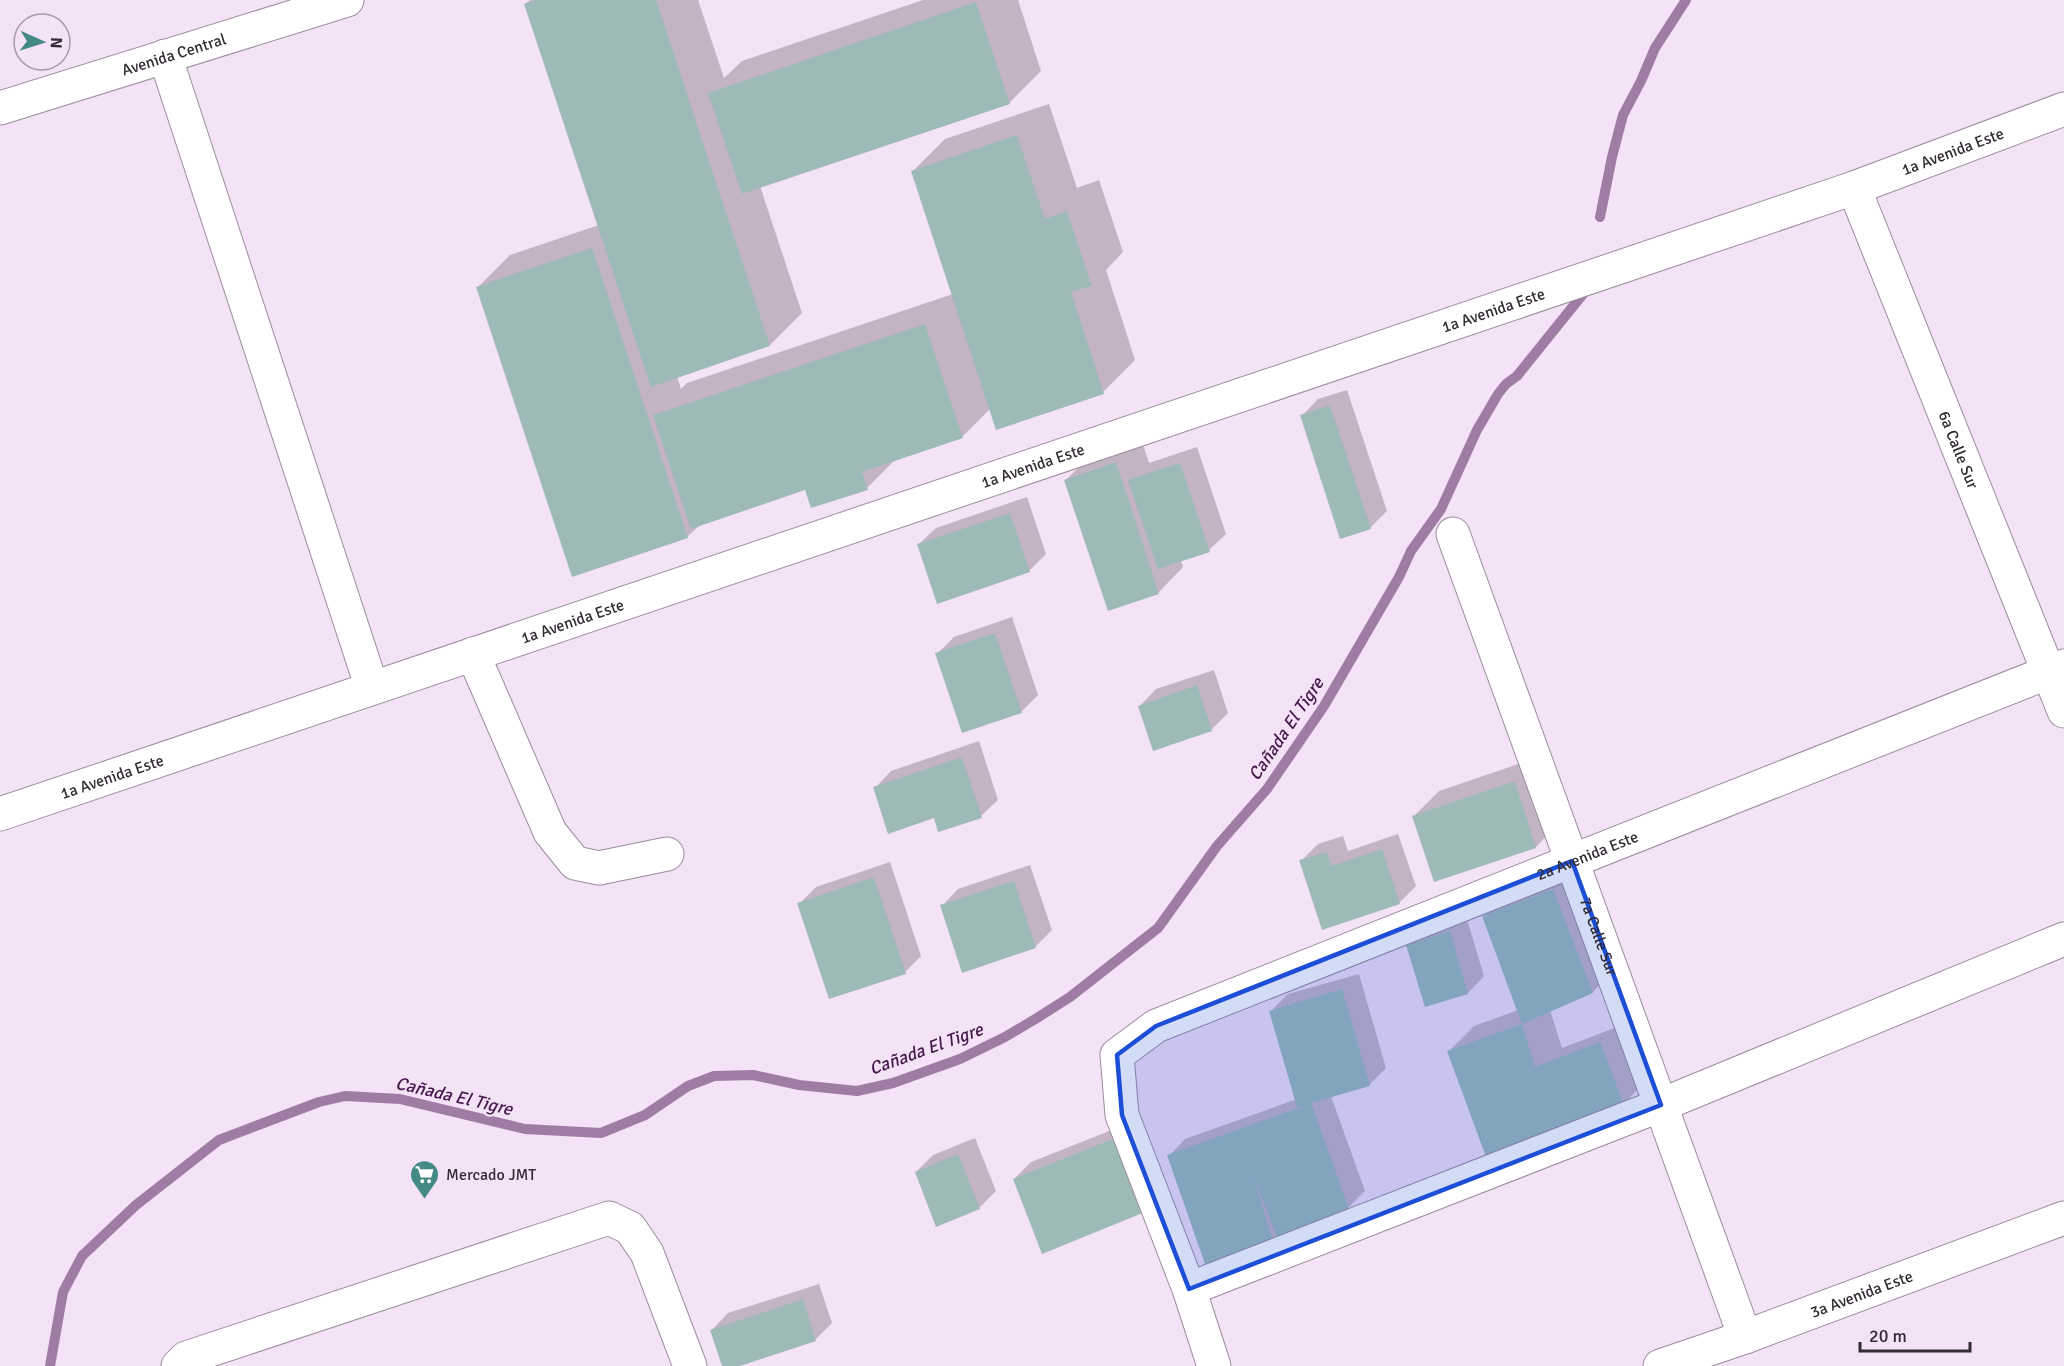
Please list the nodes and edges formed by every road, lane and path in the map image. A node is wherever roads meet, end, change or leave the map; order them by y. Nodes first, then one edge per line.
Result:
1 (347, 0) edge
2 (165, 56) junction
3 (0, 108) edge
4 (2064, 109) edge
5 (1854, 188) junction
6 (1453, 534) dead end
7 (473, 654) junction
8 (2056, 669) edge
9 (372, 688) junction
10 (2064, 711) edge
11 (0, 814) edge
12 (667, 854) dead end
13 (1572, 861) junction
14 (2064, 939) edge
15 (1661, 1105) junction
16 (2064, 1218) edge
17 (1190, 1289) junction
18 (1745, 1337) junction
19 (178, 1366) edge
20 (690, 1366) edge
21 (1214, 1366) edge
22 (1660, 1366) edge

1 - 2 street, Avenida Central
2 - 3 street, Avenida Central
2 - 9 street
4 - 5 street, 1a Avenida Este
5 - 7 street, 1a Avenida Este
5 - 8 street, 6a Calle Sur
6 - 13 street, 7a Calle Sur
7 - 9 street, 1a Avenida Este
7 - 12 street
8 - 10 street, 6a Calle Sur
8 - 13 street, 2a Avenida Este
9 - 11 street, 1a Avenida Este
13 - 15 street, 7a Calle Sur
13 - 17 street, 2a Avenida Este
14 - 15 street
15 - 17 street
15 - 18 street, 7a Calle Sur
16 - 18 street, 3a Avenida Este
17 - 21 street
18 - 22 street, 3a Avenida Este
19 - 20 street

